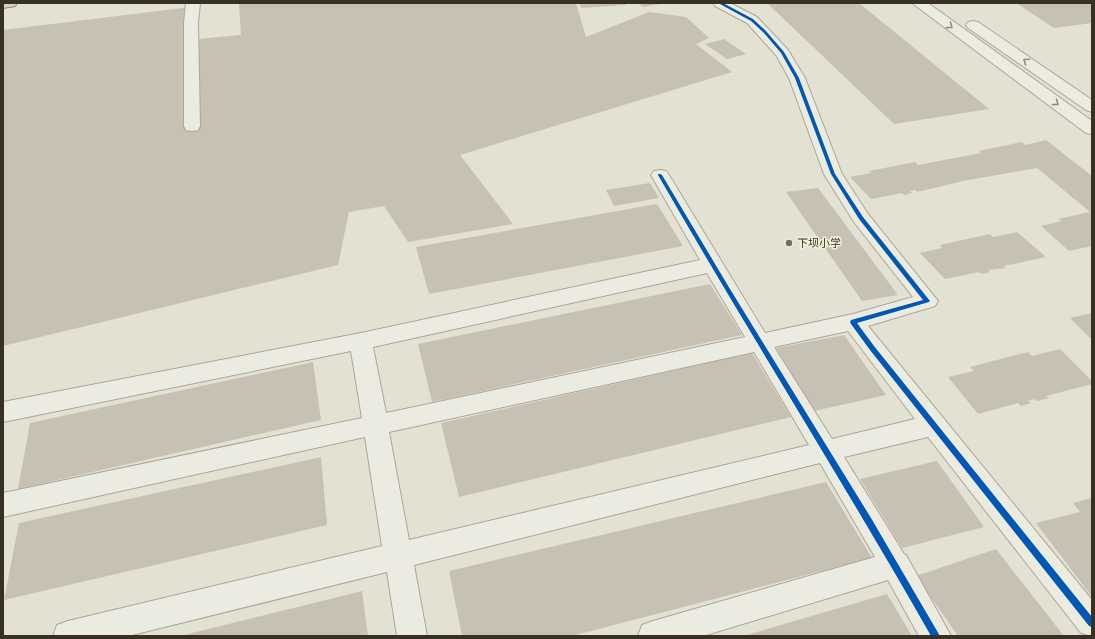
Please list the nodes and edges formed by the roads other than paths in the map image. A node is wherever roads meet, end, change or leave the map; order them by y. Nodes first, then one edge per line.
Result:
1 (10, 3) edge
2 (193, 3) edge
3 (720, 3) edge
4 (919, 3) edge
5 (942, 3) edge
6 (3, 4) edge
7 (1092, 107) edge
8 (192, 126) dead end
9 (1092, 129) edge
10 (660, 175) dead end
11 (711, 265) junction
12 (853, 322) junction
13 (361, 341) junction
14 (759, 343) junction
15 (3, 412) edge
16 (375, 425) junction
17 (934, 425) junction
18 (826, 452) junction
19 (3, 505) edge
20 (398, 556) junction
21 (896, 564) junction
22 (1092, 623) edge
23 (68, 636) edge
24 (412, 636) edge
25 (653, 636) edge
26 (936, 636) edge

1 - 6 highway
2 - 8 street
3 - 12 street
4 -> 9 street
7 -> 5 street
10 - 11 street
11 - 13 street
11 - 14 street
12 - 14 street
12 - 17 street
13 - 15 street
13 - 16 street
14 - 16 street
14 - 18 street
16 - 19 street
16 - 20 street
17 - 18 street
17 - 22 street
18 - 20 street
18 - 21 street
20 - 23 street
20 - 24 street
21 - 25 street
21 - 26 street

